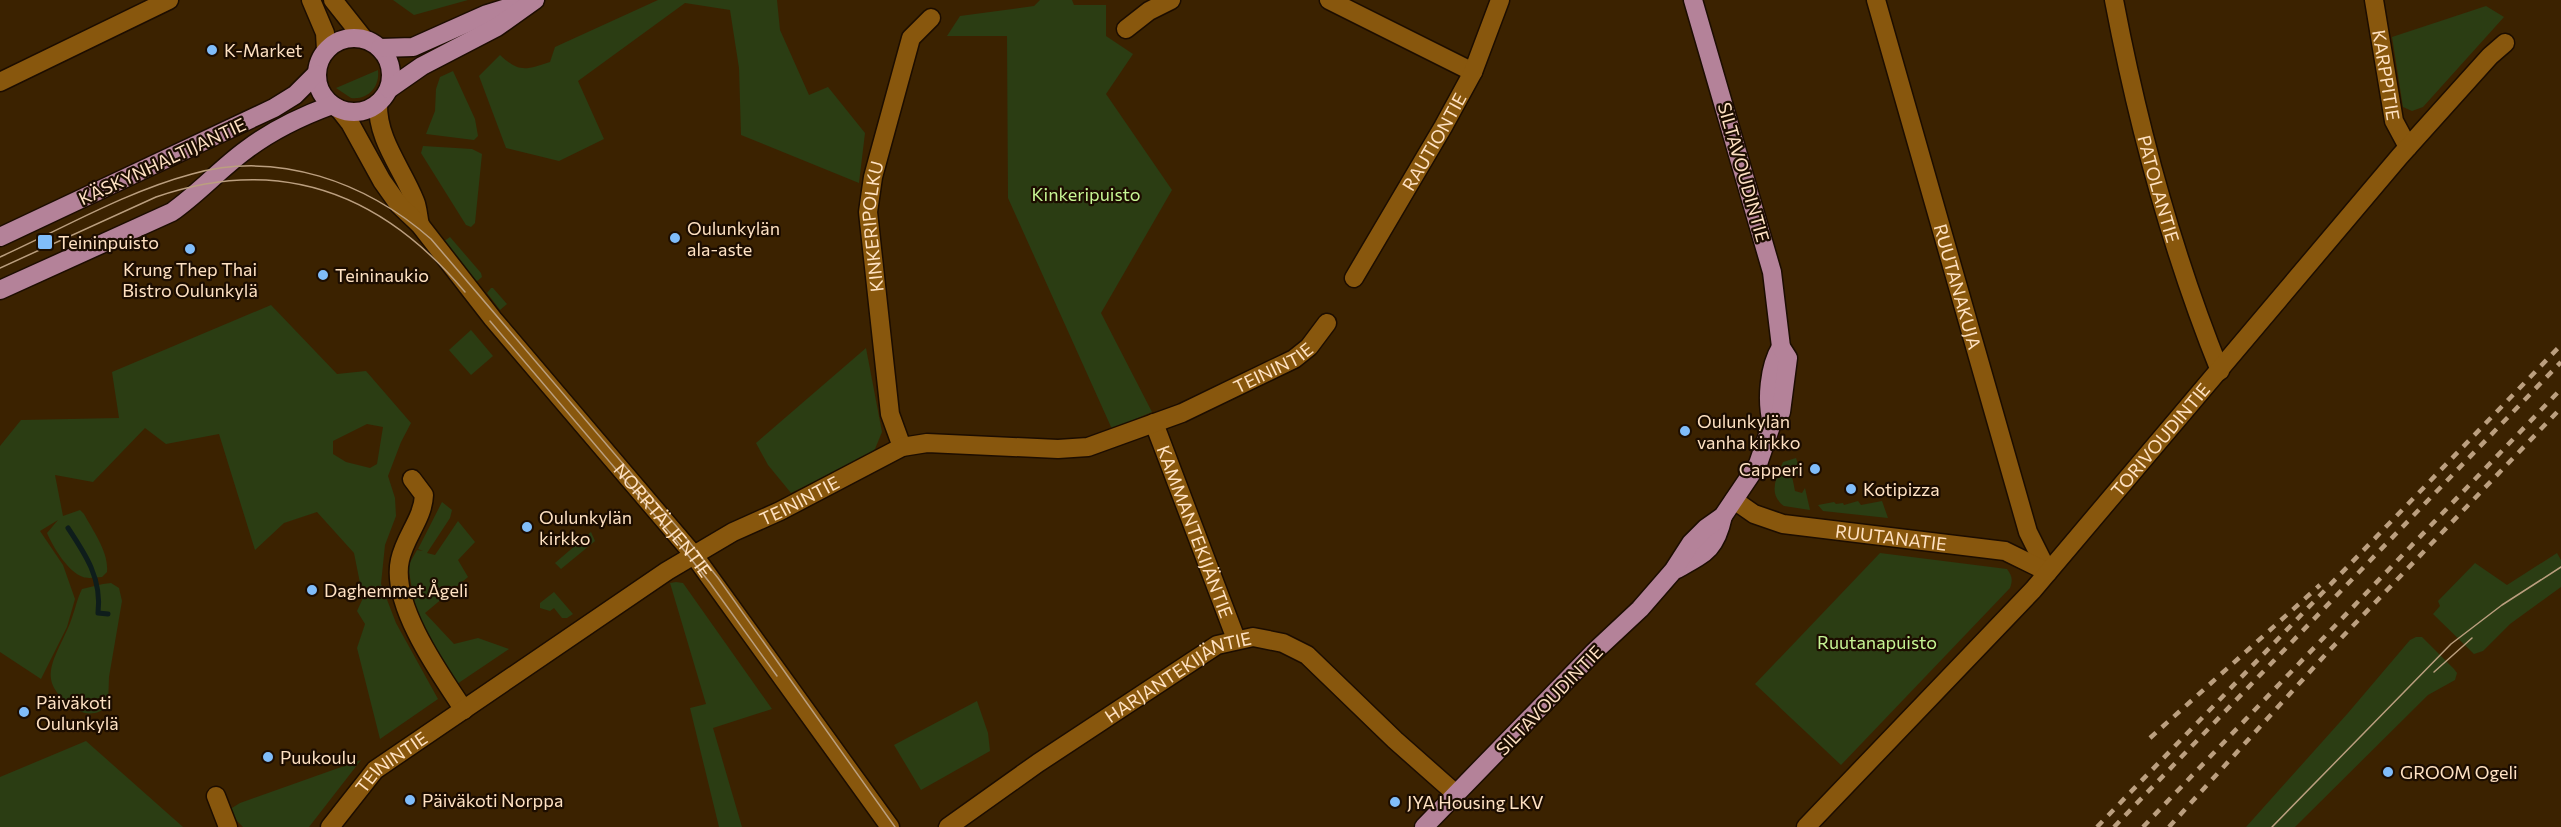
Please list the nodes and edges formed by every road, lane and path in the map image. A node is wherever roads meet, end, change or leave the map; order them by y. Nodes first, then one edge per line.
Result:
1 (169, 0) edge
2 (312, 0) edge
3 (333, 0) edge
4 (534, 0) edge
5 (1171, 0) edge
6 (1329, 0) edge
7 (1500, 0) edge
8 (1693, 0) edge
9 (1876, 0) edge
10 (2114, 0) edge
11 (2374, 0) edge
12 (931, 18) dead end
13 (1126, 29) dead end
14 (364, 39) junction
15 (2505, 43) dead end
16 (381, 48) junction
17 (326, 50) junction
18 (1473, 72) junction
19 (316, 74) junction
20 (0, 82) edge
21 (383, 96) junction
22 (335, 107) junction
23 (2408, 147) junction
24 (420, 225) junction
25 (0, 237) edge
26 (1354, 278) dead end
27 (0, 290) edge
28 (1327, 323) dead end
29 (2220, 371) junction
30 (1154, 423) junction
31 (902, 447) junction
32 (412, 479) dead end
33 (1734, 500) junction
34 (693, 554) junction
35 (2048, 572) junction
36 (1236, 639) junction
37 (464, 710) junction
38 (1456, 794) junction
39 (216, 796) dead end
40 (228, 827) edge
41 (330, 827) edge
42 (890, 827) edge
43 (948, 827) edge
44 (1424, 827) edge
45 (1806, 827) edge

1 - 20 street
2 - 17 street
3 - 14 street
4 - 16 main road
4 - 21 main road
5 - 13 street
6 - 18 street
7 - 18 street, RAUTIONTIE
8 - 33 main road, SILTAVOUDINTIE
9 - 35 street, RUUTANAKUJA
10 - 29 street, PATOLANTIE
11 - 23 street, KARPPITIE
12 - 31 street, KINKERIPOLKU
14 - 16 main road
14 - 17 main road
15 - 23 street, TORIVOUDINTIE
16 - 21 main road
17 - 19 main road
18 - 26 street, RAUTIONTIE
19 - 22 main road
19 - 25 main road, KÄSKYNHALTIJANTIE
21 - 22 main road
21 - 24 street, NORRTÄLJENTIE
22 - 24 street, NORRTÄLJENTIE
22 - 27 main road, KÄSKYNHALTIJANTIE
23 - 29 street, TORIVOUDINTIE
24 - 34 street, NORRTÄLJENTIE
28 - 30 street, TEININTIE
29 - 35 street, TORIVOUDINTIE
30 - 31 street, TEININTIE
30 - 36 street, KAMMANTEKIJÄNTIE
31 - 34 street, TEININTIE
32 - 37 street
33 - 35 street, RUUTANATIE
33 - 38 main road, SILTAVOUDINTIE
34 - 37 street, TEININTIE
34 - 42 street, NORRTÄLJENTIE
35 - 45 street, TORIVOUDINTIE
36 - 38 street, HARJANTEKIJÄNTIE
36 - 43 street, HARJANTEKIJÄNTIE
37 - 41 street, TEININTIE
38 - 44 main road, SILTAVOUDINTIE
39 - 40 street

